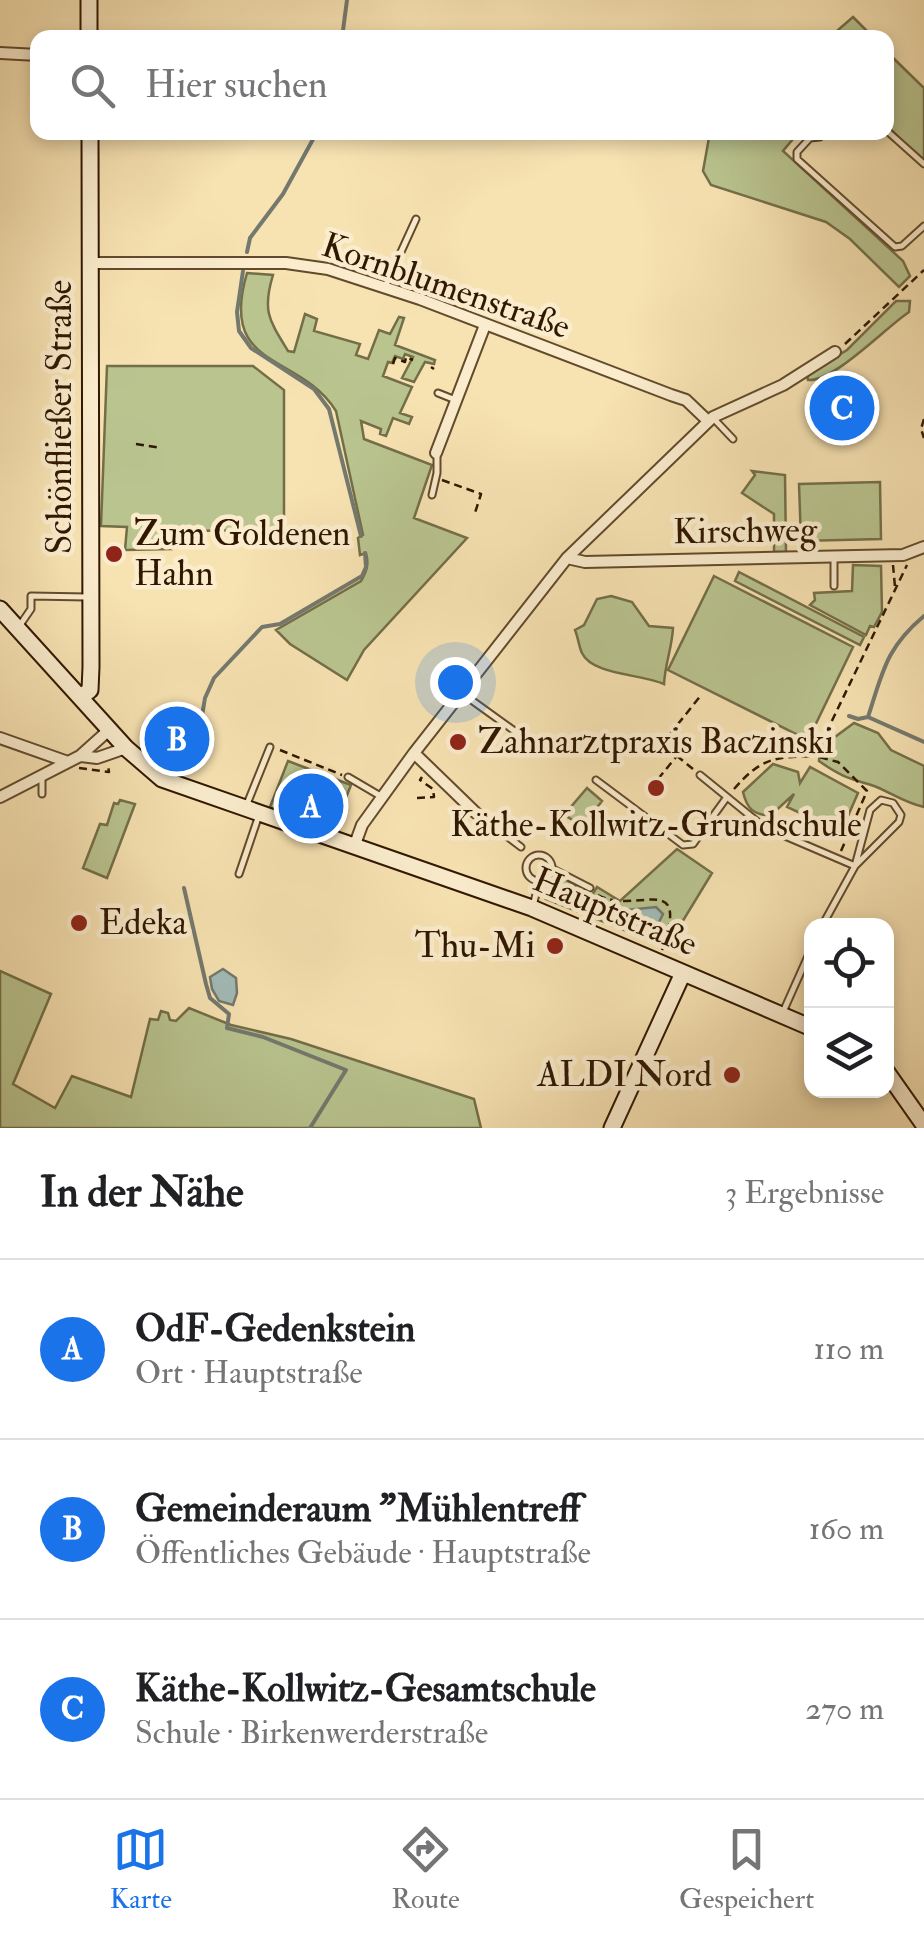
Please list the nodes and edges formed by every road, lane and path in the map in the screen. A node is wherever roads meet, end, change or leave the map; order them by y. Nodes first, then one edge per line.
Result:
1 (89, 0) edge
2 (89, 30) edge
3 (0, 54) edge
4 (30, 55) edge
5 (894, 137) edge
6 (90, 140) edge
7 (808, 140) edge
8 (924, 164) edge
9 (416, 219) dead end
10 (924, 226) edge
11 (90, 263) junction
12 (924, 270) edge
13 (385, 286) junction
14 (486, 324) junction
15 (834, 352) joint
16 (413, 360) dead end
17 (393, 364) dead end
18 (438, 394) dead end
19 (456, 400) junction
20 (711, 419) junction
21 (924, 419) edge
22 (733, 438) dead end
23 (924, 438) edge
24 (136, 444) dead end
25 (161, 448) dead end
26 (436, 452) joint
27 (436, 477) junction
28 (432, 495) dead end
29 (474, 516) dead end
30 (920, 549) edge
31 (834, 556) junction
32 (892, 556) junction
33 (567, 558) junction
34 (834, 586) dead end
35 (896, 589) junction
36 (95, 597) junction
37 (0, 609) edge
38 (18, 627) junction
39 (463, 694) junction
40 (702, 694) dead end
41 (81, 697) junction
42 (110, 730) junction
43 (0, 738) edge
44 (534, 745) dead end
45 (270, 746) joint
46 (126, 748) junction
47 (414, 753) junction
48 (80, 756) junction
49 (677, 756) junction
50 (815, 756) junction
51 (68, 766) junction
52 (109, 772) dead end
53 (41, 775) junction
54 (700, 775) joint
55 (348, 777) joint
56 (658, 779) dead end
57 (420, 780) dead end
58 (596, 780) dead end
59 (306, 784) dead end
60 (42, 794) dead end
61 (0, 797) edge
62 (382, 797) junction
63 (727, 797) junction
64 (418, 798) dead end
65 (252, 813) junction
66 (476, 813) joint
67 (294, 816) dead end
68 (354, 847) junction
69 (521, 848) dead end
70 (838, 858) junction
71 (855, 866) junction
72 (552, 868) junction
73 (239, 874) dead end
74 (540, 881) junction
75 (590, 888) joint
76 (532, 908) junction
77 (826, 918) edge
78 (662, 951) dead end
79 (804, 965) edge
80 (682, 973) junction
81 (782, 1014) junction
82 (804, 1024) edge
83 (894, 1083) edge
84 (924, 1126) edge
85 (612, 1128) edge

1 - 2 main road
3 - 4 street
5 - 8 lane
6 - 11 main road, Schönfließer Straße
7 - 10 lane
9 - 13 lane
11 - 13 street, Kornblumenstraße
11 - 36 main road, Schönfließer Straße
12 - 15 path
13 - 14 street, Kornblumenstraße
14 - 19 street
14 - 20 street, Kornblumenstraße
15 - 20 street
16 - 17 path
18 - 19 lane
19 - 26 street
20 - 22 lane
20 - 33 street
21 - 23 path
24 - 25 path
26 - 27 lane
27 - 28 lane
27 - 29 path
30 - 32 street, Kirschweg
30 - 35 path
31 - 32 street, Kirschweg
31 - 33 street, Kirschweg
31 - 34 lane
32 - 35 path
33 - 39 street
35 - 50 path
36 - 38 lane
36 - 41 main road, Schönfließer Straße
37 - 38 main road, Hauptstraße
38 - 41 main road, Hauptstraße
39 - 44 lane
39 - 47 street
40 - 49 path
41 - 42 main road, Hauptstraße
42 - 46 main road, Hauptstraße
42 - 48 street
43 - 51 street
45 - 55 path
45 - 65 lane
46 - 48 street
46 - 65 main road, Hauptstraße
47 - 62 street
47 - 66 street
48 - 51 street
49 - 54 path
49 - 56 path
50 - 63 path
50 - 70 path
51 - 52 path
51 - 53 street
53 - 60 lane
53 - 61 street
54 - 63 lane
55 - 62 lane
57 - 64 path
58 - 63 lane
59 - 67 path
62 - 68 street
63 - 70 lane
65 - 68 main road, Hauptstraße
65 - 73 lane
66 - 69 lane
68 - 76 main road, Hauptstraße
70 - 71 lane
71 - 71 lane
71 - 77 lane
72 - 74 lane
72 - 74 lane
72 - 75 lane
74 - 76 lane
75 - 78 path
76 - 80 main road, Hauptstraße
79 - 81 lane
80 - 81 main road, Hauptstraße
80 - 85 main road
81 - 82 main road, Hauptstraße
83 - 84 main road

